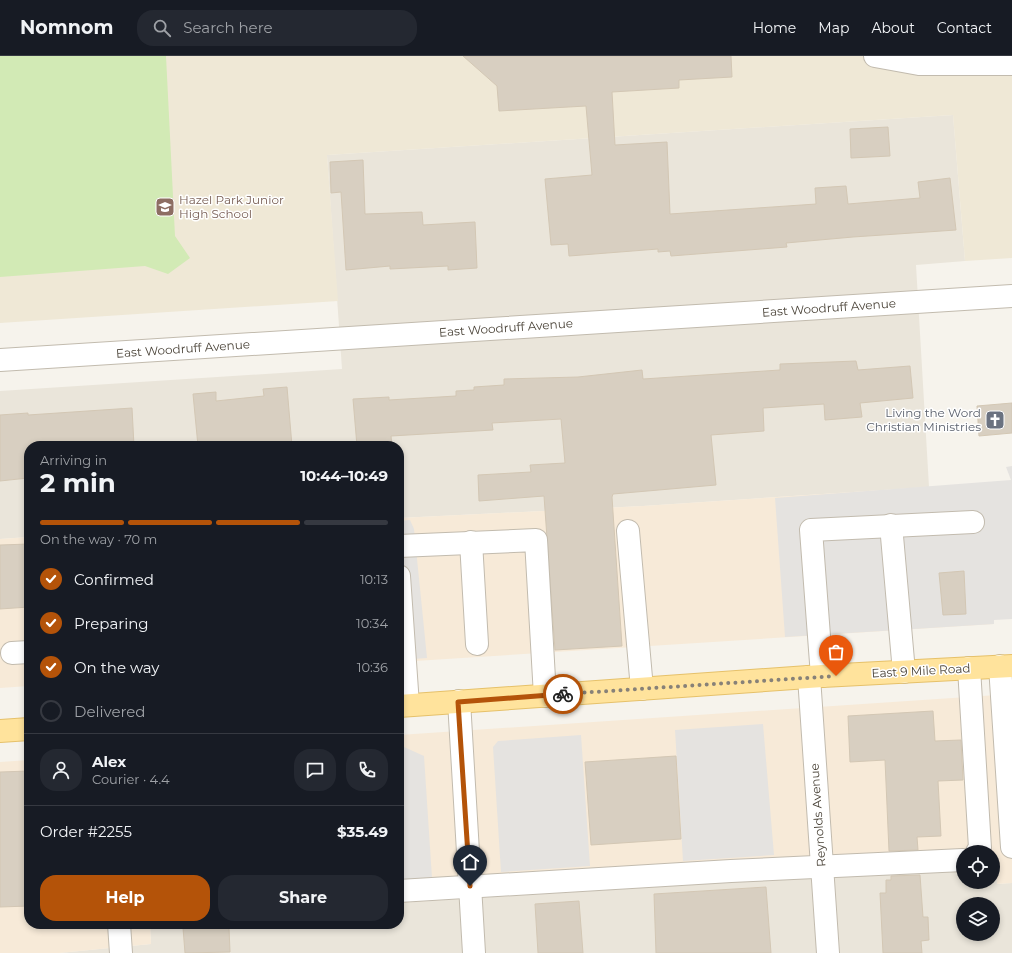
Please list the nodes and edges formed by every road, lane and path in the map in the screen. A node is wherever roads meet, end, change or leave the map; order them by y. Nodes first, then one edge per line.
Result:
1 (875, 56) edge
2 (919, 60) edge
3 (1005, 61) edge
4 (1012, 296) edge
5 (0, 360) edge
6 (973, 522) dead end
7 (891, 525) junction
8 (628, 531) dead end
9 (471, 542) junction
10 (404, 546) edge
11 (477, 644) dead end
12 (1006, 666) edge
13 (969, 668) junction
14 (904, 672) junction
15 (816, 677) junction
16 (642, 689) junction
17 (545, 696) junction
18 (458, 702) junction
19 (404, 705) edge
20 (24, 729) edge
21 (0, 731) edge
22 (980, 845) edge
23 (1012, 847) edge
24 (956, 860) edge
25 (822, 866) junction
26 (470, 886) junction
27 (404, 891) edge
28 (119, 929) edge
29 (121, 953) edge
30 (474, 953) edge
31 (828, 953) edge

1 - 2 street
2 - 3 street
4 - 5 street, East Woodruff Avenue
6 - 7 street
7 - 14 street
7 - 15 street, Reynolds Avenue
8 - 16 street
9 - 10 street
9 - 11 street
9 - 17 street
12 - 13 main road, East 9 Mile Road
12 - 23 street
13 - 14 main road, East 9 Mile Road
13 - 22 street
14 - 15 main road, East 9 Mile Road
15 - 16 main road, East 9 Mile Road
15 - 25 street, Reynolds Avenue
16 - 17 main road, East 9 Mile Road
17 - 18 main road, East 9 Mile Road
18 - 19 main road, East 9 Mile Road
18 - 26 street
20 - 21 main road
24 - 25 street
25 - 26 street
25 - 31 street, Reynolds Avenue
26 - 27 street
26 - 30 street
28 - 29 street

